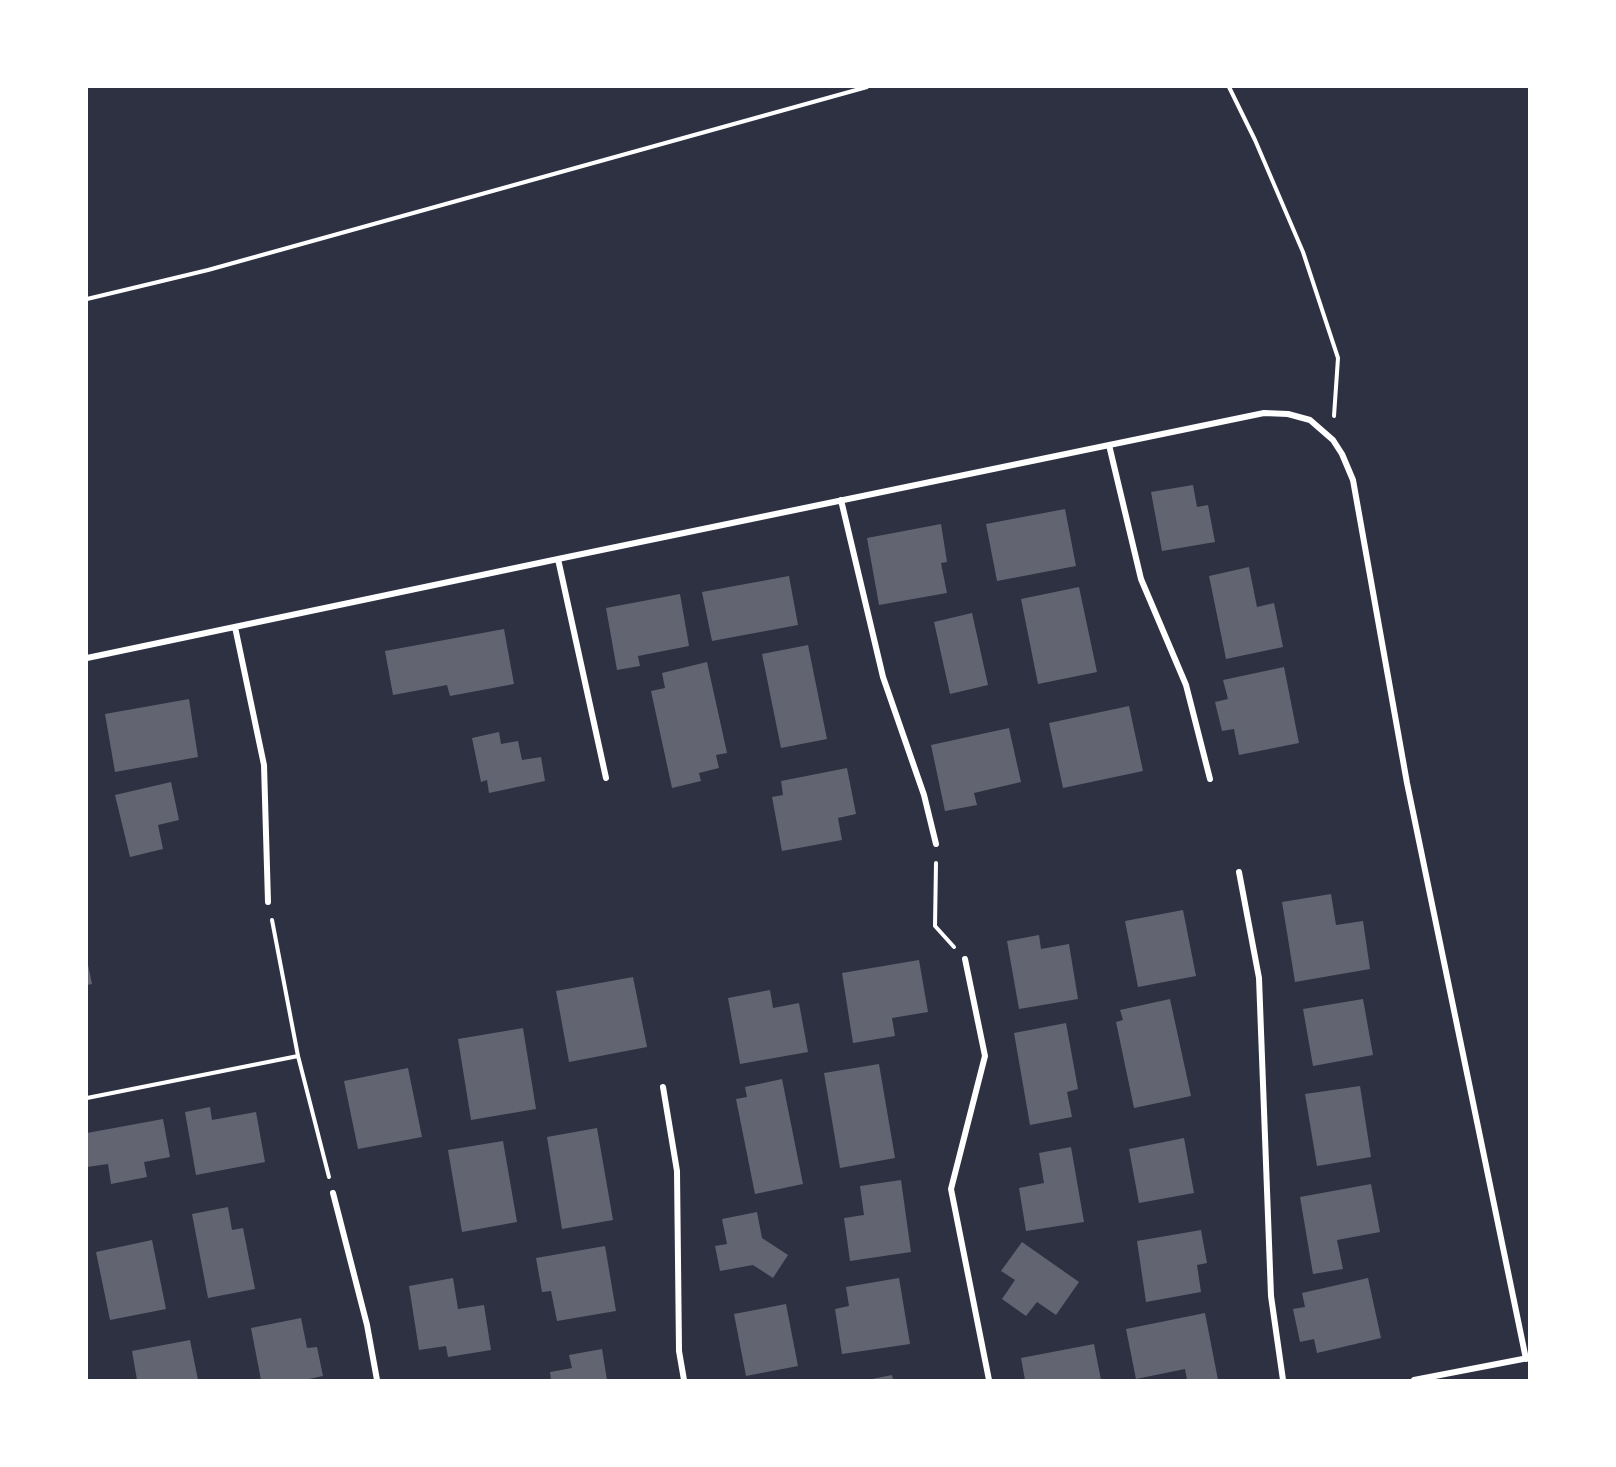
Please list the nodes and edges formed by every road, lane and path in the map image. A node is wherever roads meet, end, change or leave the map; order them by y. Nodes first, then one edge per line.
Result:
1 (867, 87) edge
2 (1229, 87) edge
3 (87, 299) edge
4 (1333, 440) junction
5 (1109, 446) junction
6 (841, 500) junction
7 (558, 559) junction
8 (235, 627) junction
9 (87, 658) edge
10 (606, 778) dead end
11 (1210, 779) dead end
12 (936, 844) joint
13 (1239, 872) dead end
14 (268, 902) joint
15 (965, 959) joint
16 (298, 1056) junction
17 (663, 1087) dead end
18 (87, 1098) edge
19 (333, 1193) joint
20 (1527, 1359) edge
21 (377, 1380) edge
22 (684, 1380) edge
23 (989, 1380) edge
24 (1283, 1380) edge
25 (1414, 1380) edge

1 - 3 path
2 - 4 path
4 - 5 street
4 - 20 street
5 - 6 street
5 - 11 street
6 - 7 street
6 - 12 street
7 - 8 street
7 - 10 street
8 - 9 street
8 - 14 street
12 - 15 path
13 - 24 street
14 - 16 path
15 - 23 street
16 - 18 path
16 - 19 path
17 - 22 street
19 - 21 street
20 - 25 street

